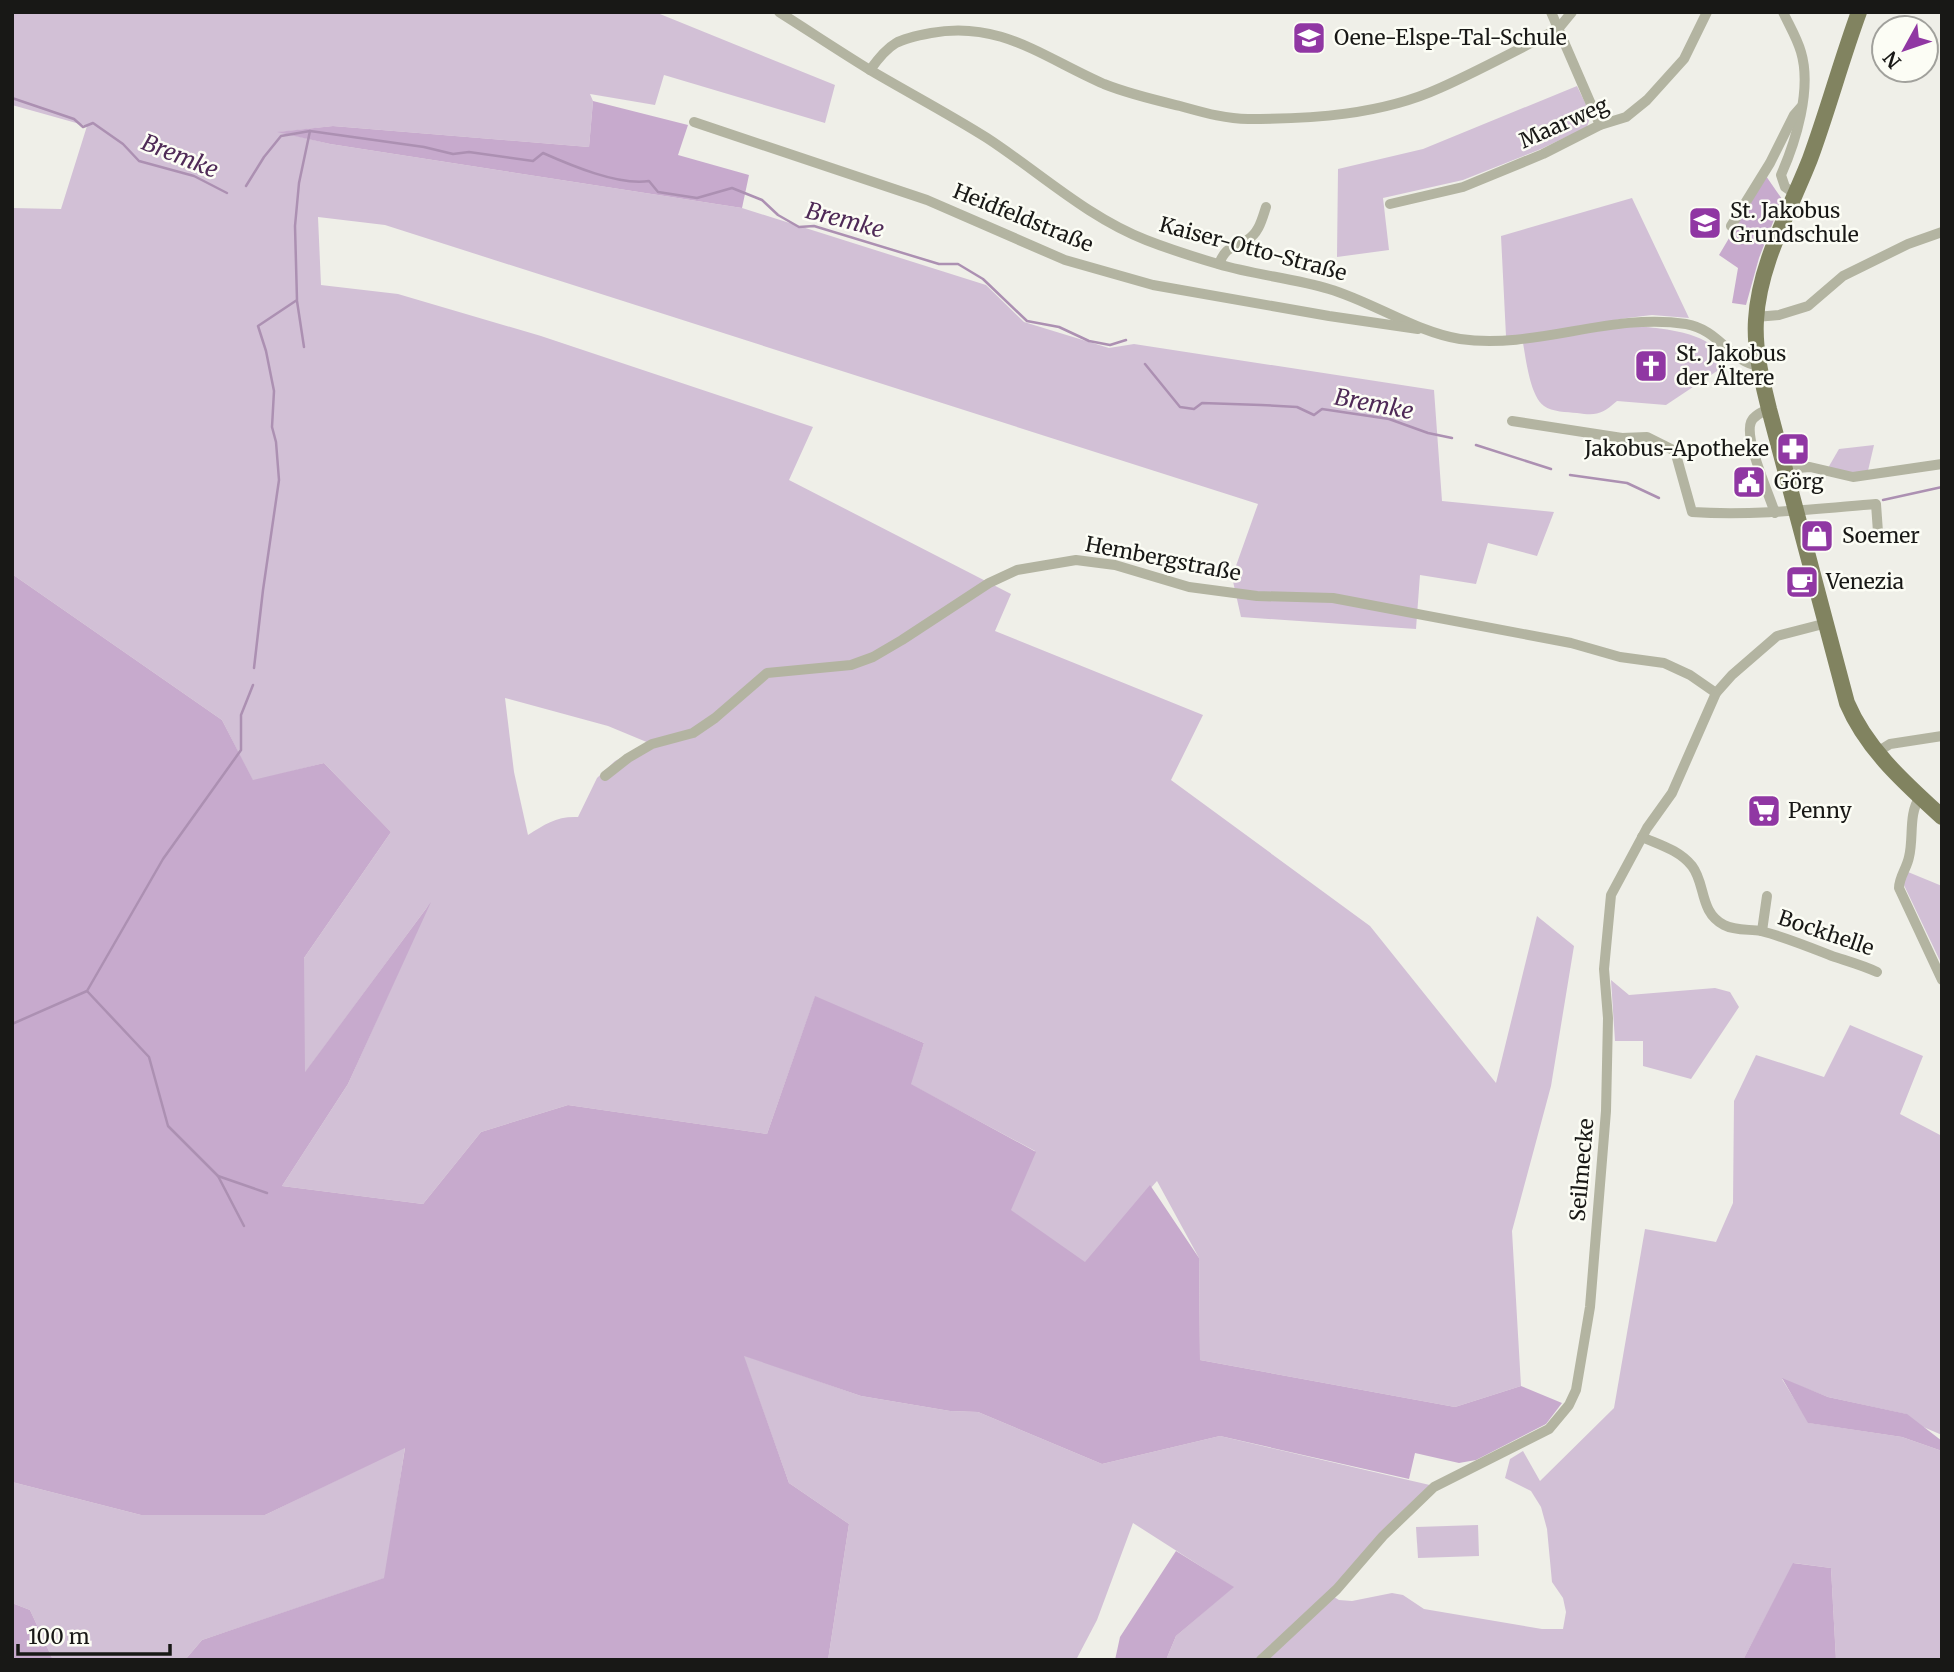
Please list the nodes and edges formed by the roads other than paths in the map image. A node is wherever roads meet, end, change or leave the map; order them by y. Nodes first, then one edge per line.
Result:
1 (779, 12) edge
2 (1551, 12) edge
3 (1572, 12) edge
4 (1707, 12) edge
5 (1783, 12) edge
6 (1859, 12) edge
7 (1558, 29) junction
8 (870, 70) junction
9 (1802, 106) junction
10 (694, 122) dead end
11 (1600, 125) junction
12 (1795, 194) junction
13 (1390, 204) dead end
14 (1266, 207) dead end
15 (1731, 226) dead end
16 (1942, 232) edge
17 (1219, 264) junction
18 (1756, 317) junction
19 (1429, 330) junction
20 (1759, 366) junction
21 (1769, 409) junction
22 (1512, 421) dead end
23 (1942, 464) edge
24 (1785, 469) junction
25 (1796, 511) junction
26 (1775, 513) junction
27 (1878, 532) dead end
28 (1827, 623) junction
29 (1716, 693) junction
30 (1942, 736) edge
31 (1877, 752) junction
32 (605, 776) dead end
33 (1920, 797) junction
34 (1942, 817) edge
35 (1642, 837) junction
36 (1766, 896) dead end
37 (1762, 931) junction
38 (1877, 972) dead end
39 (1942, 980) edge
40 (1261, 1660) edge

1 - 8 street, Kaiser-Otto-Straße
2 - 7 street
3 - 7 street
4 - 11 street, Maarweg
5 - 9 street
6 - 12 main road
7 - 8 street
7 - 11 street
8 - 17 street, Kaiser-Otto-Straße
9 - 12 street
9 - 15 street
10 - 19 street, Heidfeldstraße
11 - 13 street, Maarweg
12 - 18 main road
14 - 17 street
16 - 18 street
17 - 19 street, Kaiser-Otto-Straße
18 - 20 main road
19 - 20 street, Kaiser-Otto-Straße
20 - 21 main road
21 - 24 main road
21 - 26 street
22 - 26 street
23 - 24 street
24 - 25 main road
25 - 26 street
25 - 27 street
25 - 28 main road
28 - 29 street, Seilmecke
28 - 31 main road
29 - 32 street, Hembergstraße
29 - 35 street, Seilmecke
30 - 31 street
31 - 33 main road
33 - 34 main road
33 - 39 street
35 - 37 street, Bockhelle
35 - 40 street, Seilmecke
36 - 37 street, Bockhelle
37 - 38 street, Bockhelle

